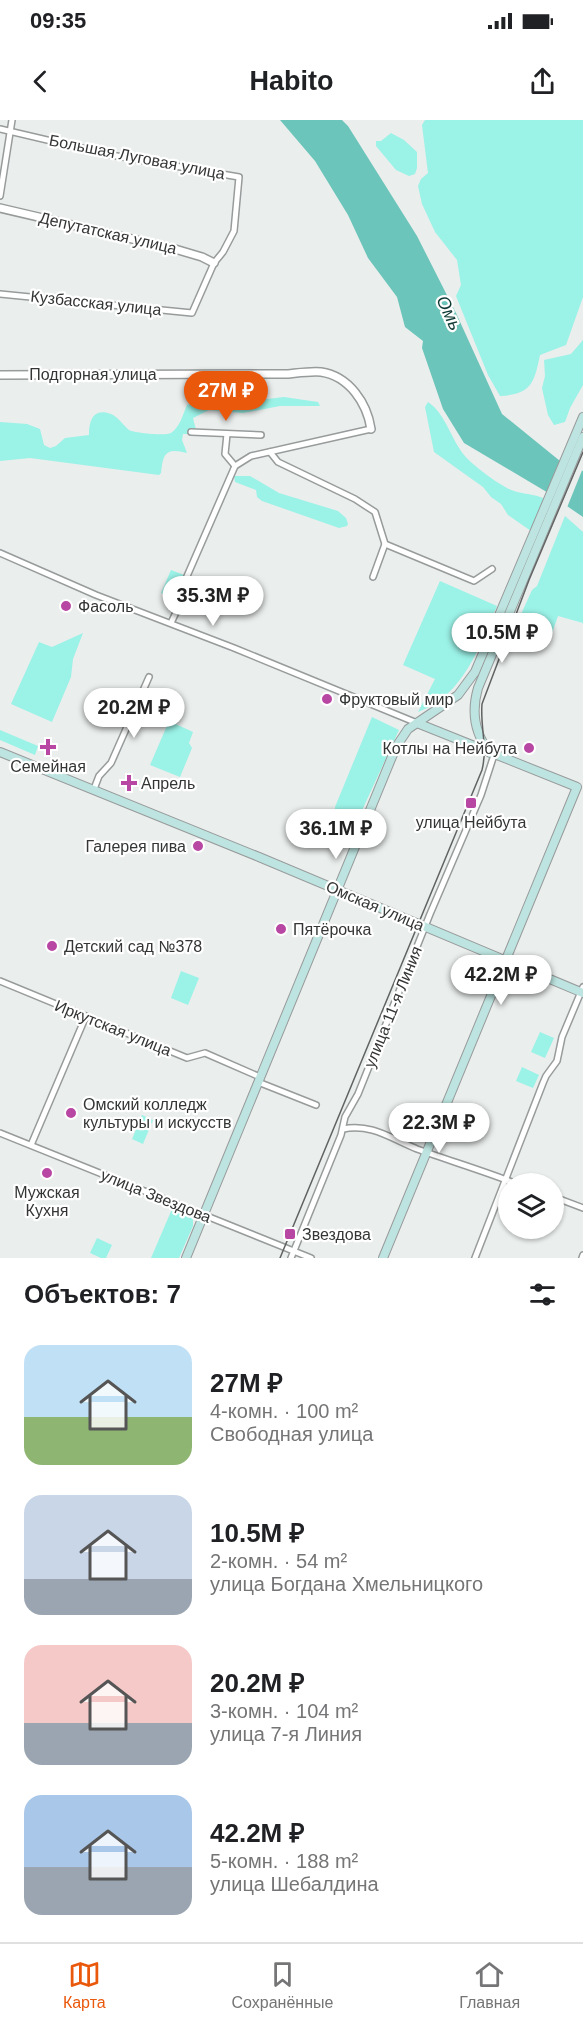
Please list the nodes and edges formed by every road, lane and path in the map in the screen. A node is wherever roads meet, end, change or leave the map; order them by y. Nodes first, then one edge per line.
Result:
1 (12, 120) edge
2 (0, 129) edge
3 (10, 131) junction
4 (0, 196) edge
5 (0, 208) edge
6 (214, 263) junction
7 (0, 294) edge
8 (0, 375) edge
9 (583, 417) edge
10 (371, 429) joint
11 (191, 432) dead end
12 (227, 434) junction
13 (261, 435) dead end
14 (583, 437) edge
15 (270, 452) junction
16 (234, 468) junction
17 (385, 544) junction
18 (0, 553) edge
19 (492, 569) dead end
20 (521, 576) junction
21 (373, 577) dead end
22 (171, 623) junction
23 (149, 676) dead end
24 (417, 723) junction
25 (0, 752) edge
26 (492, 755) junction
27 (580, 788) edge
28 (94, 789) junction
29 (337, 890) junction
30 (425, 927) junction
31 (506, 961) junction
32 (0, 981) edge
33 (582, 990) edge
34 (86, 1016) junction
35 (259, 1079) junction
36 (316, 1105) dead end
37 (343, 1129) junction
38 (0, 1133) edge
39 (31, 1146) junction
40 (426, 1152) junction
41 (510, 1173) edge
42 (498, 1177) edge
43 (564, 1201) edge
44 (498, 1202) edge
45 (583, 1208) edge
46 (204, 1215) junction
47 (294, 1251) junction
48 (186, 1258) edge
49 (291, 1258) edge
50 (311, 1258) edge
51 (383, 1258) edge
52 (475, 1258) edge

1 - 3 street
2 - 3 street, Большая Луговая улица
3 - 4 street
3 - 6 street, Большая Луговая улица
5 - 6 street, Депутатская улица
6 - 7 street, Кузбасская улица
8 - 10 street, Подгорная улица
9 - 20 main road
10 - 15 street
11 - 12 street
12 - 13 street
12 - 16 street
14 - 20 main road
15 - 16 street
15 - 17 street
16 - 22 street
17 - 19 street
17 - 21 street
18 - 22 street
20 - 24 main road
20 - 26 main road
22 - 24 street
23 - 28 street
24 - 26 main road
24 - 29 main road
25 - 28 main road, Омская улица
26 - 27 main road
26 - 30 street, улица 11-я Линия
27 - 31 main road
28 - 29 main road, Омская улица
29 - 30 main road, Омская улица
29 - 35 main road
30 - 31 main road, Омская улица
30 - 37 street, улица 11-я Линия
31 - 33 main road, Омская улица
31 - 40 main road
32 - 34 street, Иркутская улица
33 - 41 street
34 - 35 street, Иркутская улица
34 - 39 street
35 - 36 street, Иркутская улица
35 - 46 main road
37 - 40 street
37 - 47 street, улица 11-я Линия
38 - 39 street, улица Звездова
39 - 46 street, улица Звездова
40 - 42 street
40 - 51 main road
43 - 45 street
44 - 52 street
46 - 47 street, улица Звездова
46 - 48 main road
47 - 49 street, улица 11-я Линия
47 - 50 street, улица Звездова

